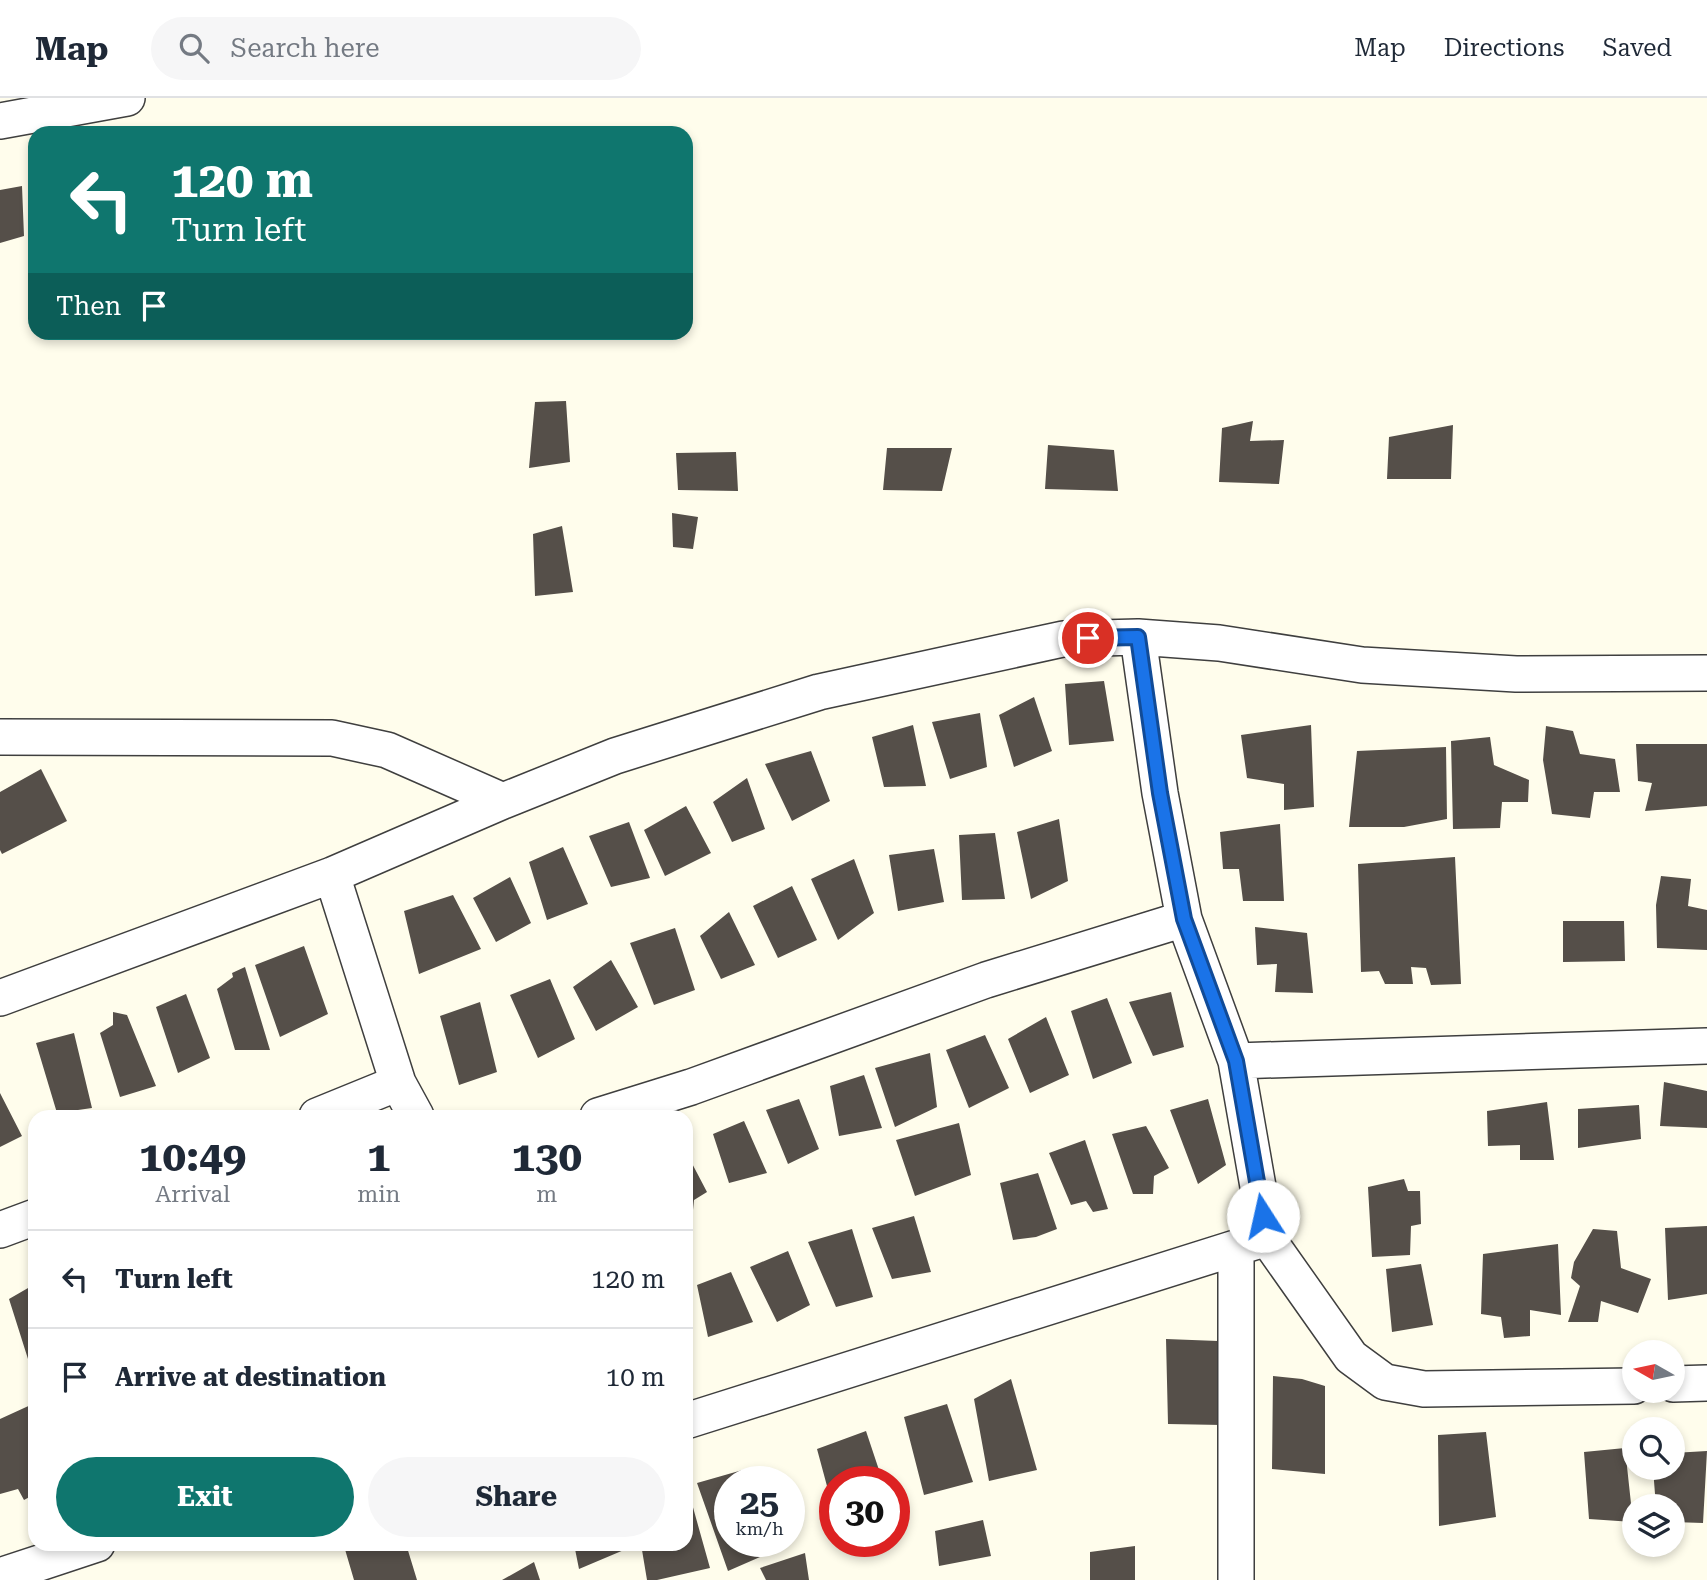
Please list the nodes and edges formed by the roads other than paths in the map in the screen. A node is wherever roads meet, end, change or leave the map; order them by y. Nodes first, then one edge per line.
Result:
1 (127, 98) edge
2 (3, 113) edge
3 (1138, 637) junction
4 (1707, 673) edge
5 (0, 737) edge
6 (503, 801) junction
7 (332, 875) junction
8 (1184, 919) junction
9 (0, 998) edge
10 (1707, 1046) edge
11 (1236, 1061) junction
12 (398, 1083) junction
13 (332, 1110) edge
14 (413, 1110) edge
15 (617, 1110) edge
16 (28, 1220) edge
17 (0, 1230) edge
18 (1251, 1243) junction
19 (1707, 1383) edge
20 (1685, 1384) edge
21 (1622, 1386) edge
22 (693, 1419) edge
23 (76, 1551) edge
24 (0, 1576) edge
25 (1236, 1580) edge

1 - 2 street
3 - 4 street
3 - 6 street
3 - 8 street
5 - 6 street
6 - 7 street
7 - 9 street
7 - 12 street
8 - 11 street
8 - 15 street
10 - 11 street
11 - 18 street
12 - 13 street
12 - 14 street
16 - 17 street
18 - 21 street
18 - 22 street
18 - 25 street
19 - 20 street
23 - 24 street

